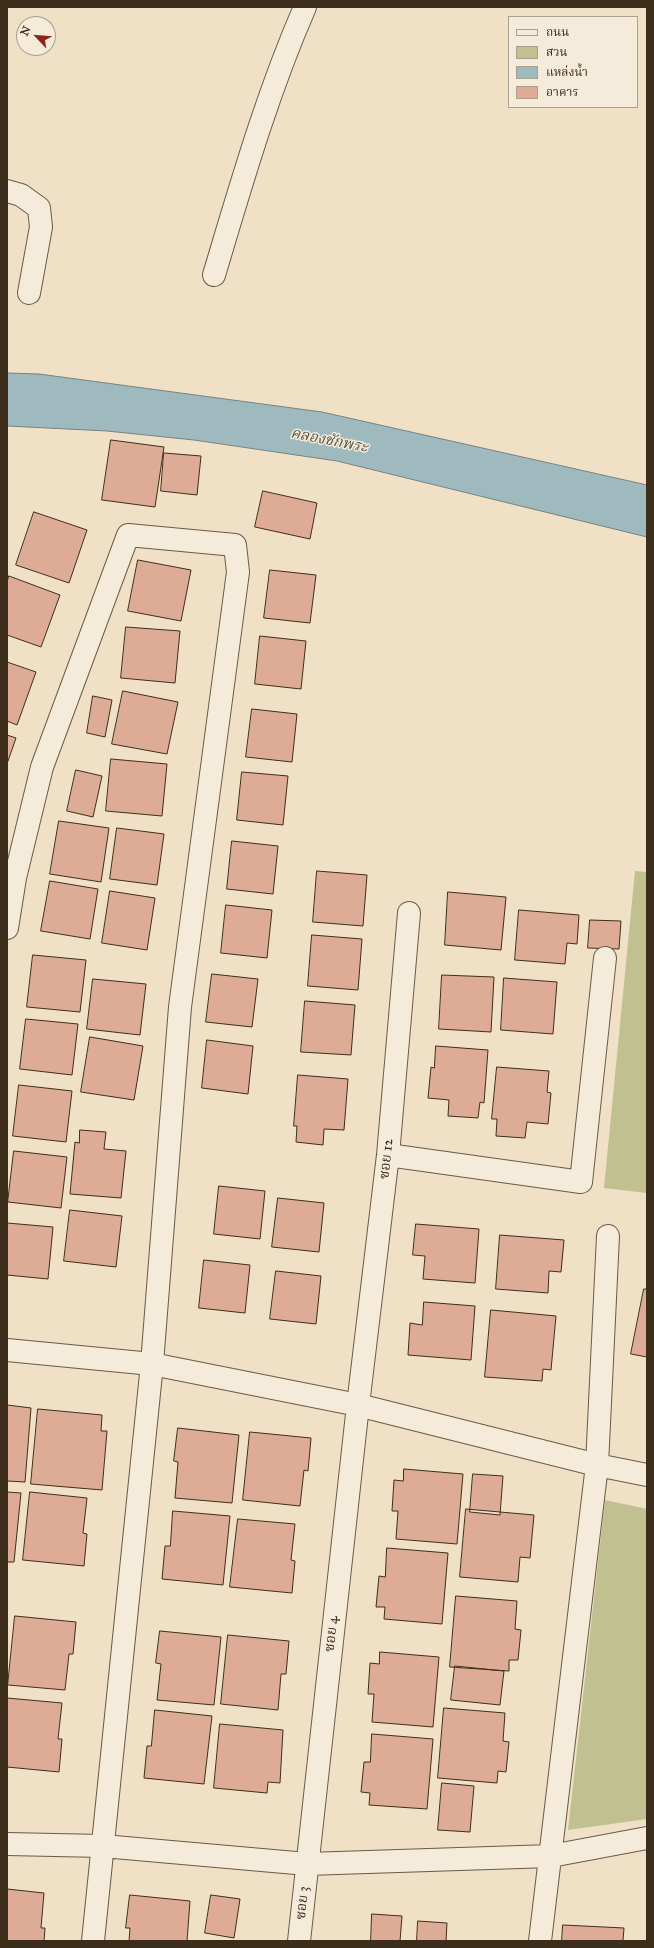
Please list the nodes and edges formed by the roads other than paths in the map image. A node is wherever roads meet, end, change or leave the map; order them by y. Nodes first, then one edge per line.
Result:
1 (305, 7) edge
2 (7, 191) edge
3 (214, 275) dead end
4 (29, 293) dead end
5 (409, 913) dead end
6 (7, 928) edge
7 (605, 958) dead end
8 (388, 1155) junction
9 (608, 1236) dead end
10 (7, 1350) edge
11 (152, 1364) junction
12 (358, 1405) junction
13 (598, 1465) junction
14 (647, 1475) edge
15 (647, 1838) edge
16 (7, 1844) edge
17 (103, 1846) junction
18 (551, 1856) junction
19 (307, 1864) junction
20 (93, 1941) edge
21 (299, 1941) edge
22 (540, 1941) edge

1 - 3 street
2 - 4 street
5 - 8 street, ซอย 12
6 - 11 street
7 - 8 street
8 - 12 street, ซอย 12
9 - 13 street
10 - 11 street
11 - 12 street
11 - 17 street
12 - 13 street
12 - 19 street, ซอย 4
13 - 14 street
13 - 18 street
15 - 18 street
16 - 17 street
17 - 19 street
17 - 20 street
18 - 19 street
18 - 22 street
19 - 21 street, ซอย 3

